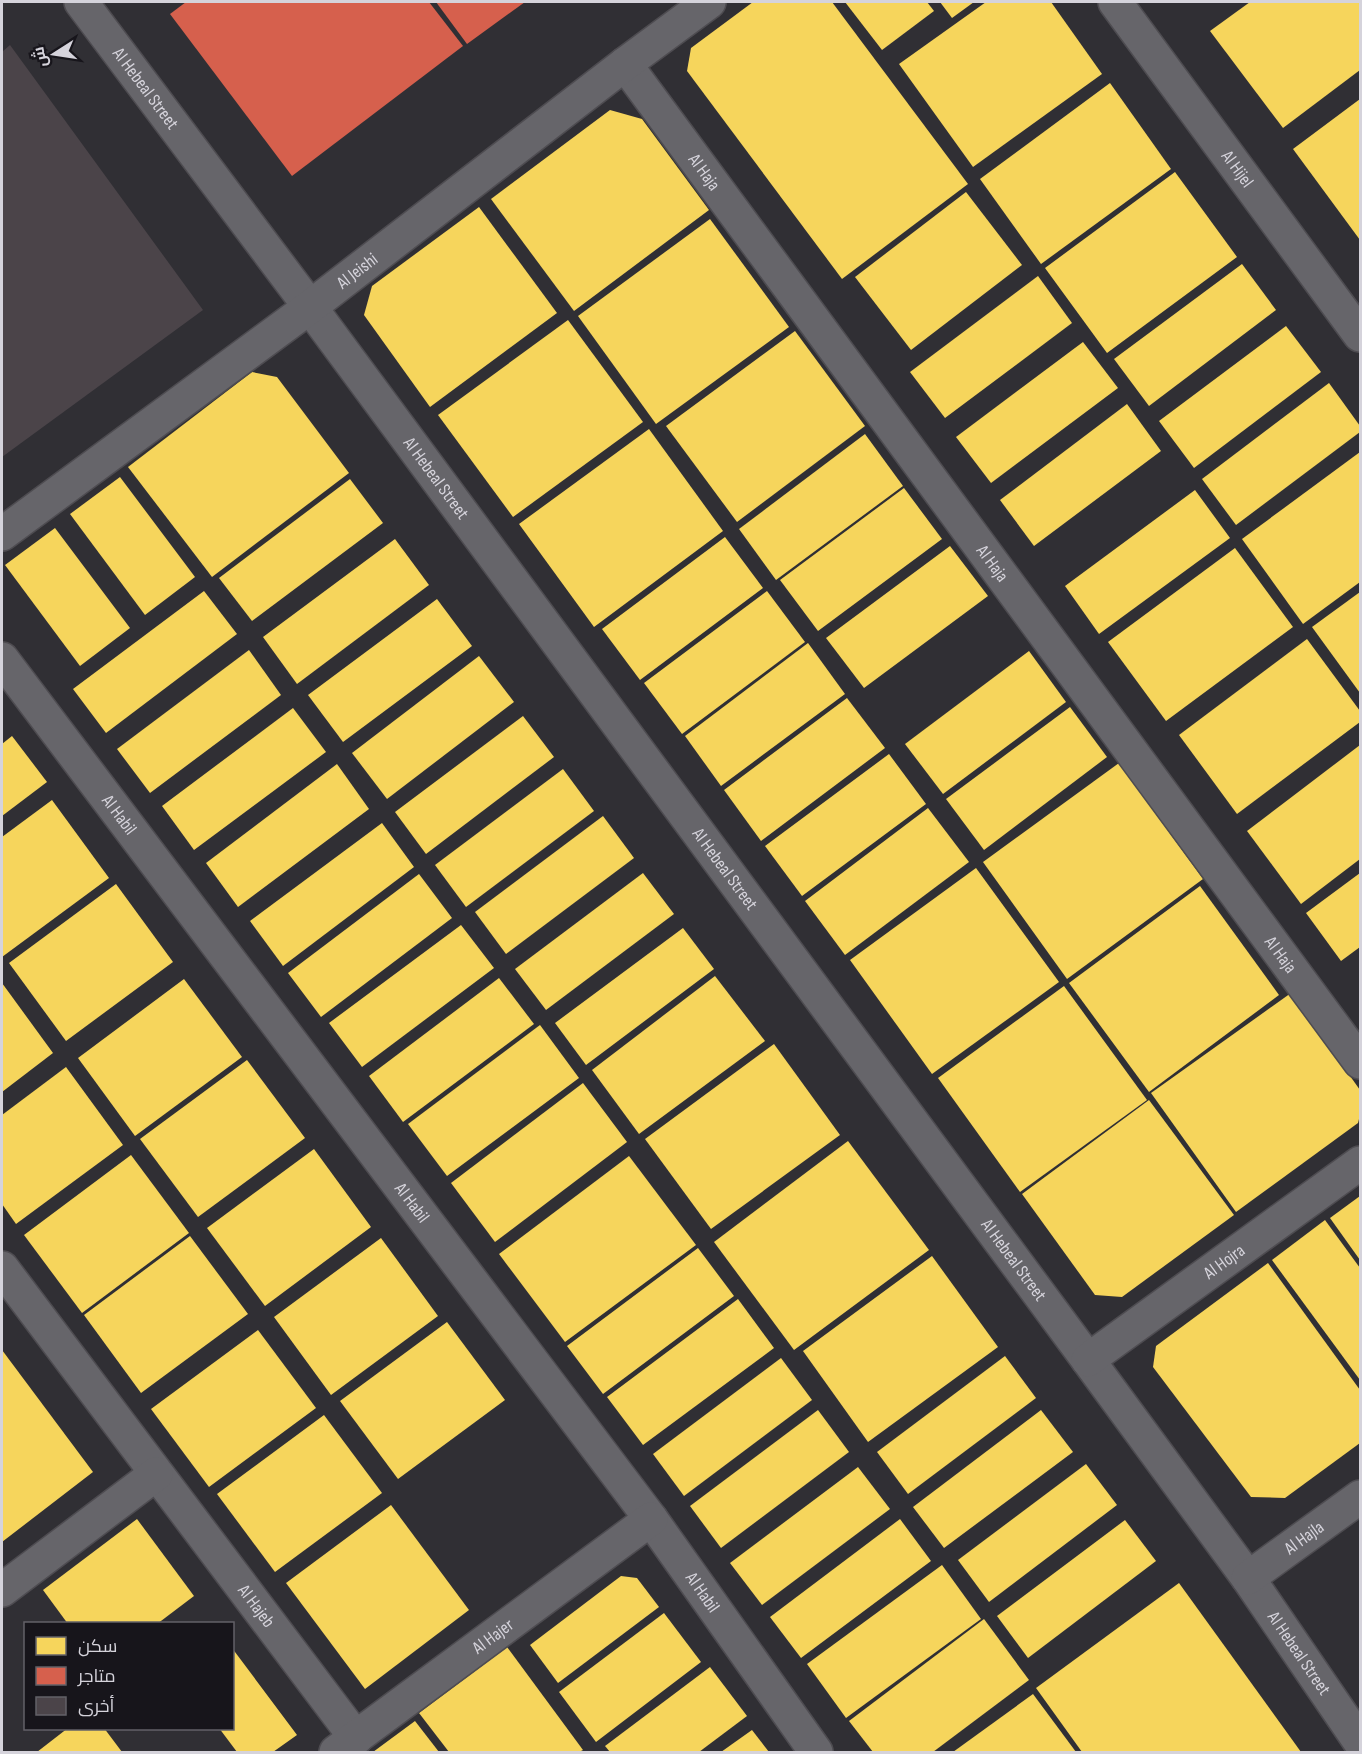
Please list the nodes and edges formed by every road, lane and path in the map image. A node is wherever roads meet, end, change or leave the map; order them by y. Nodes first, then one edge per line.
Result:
1 (81, 2) edge
2 (709, 2) edge
3 (1115, 2) edge
4 (625, 64) junction
5 (310, 307) junction
6 (1360, 335) edge
7 (2, 534) edge
8 (2, 659) edge
9 (1360, 1062) edge
10 (1360, 1163) edge
11 (2, 1269) edge
12 (1088, 1360) junction
13 (156, 1474) junction
14 (1360, 1497) edge
15 (651, 1519) junction
16 (1248, 1578) junction
17 (2, 1590) edge
18 (1360, 1742) edge
19 (346, 1745) edge
20 (816, 1752) edge

1 - 5 street, Al Hebeal Street
2 - 4 street, Al Jeishi
3 - 6 street, Al Hijel
4 - 5 street, Al Jeishi
4 - 9 street, Al Haja
5 - 7 street, Al Jeishi
5 - 12 street, Al Hebeal Street
8 - 15 street, Al Habil
10 - 12 street, Al Hojra
11 - 13 street, Al Hajeb
12 - 16 street, Al Hebeal Street
13 - 17 street
13 - 19 street, Al Hajeb
14 - 16 street, Al Hajla
15 - 19 street, Al Hajer
15 - 20 street, Al Habil
16 - 18 street, Al Hebeal Street

